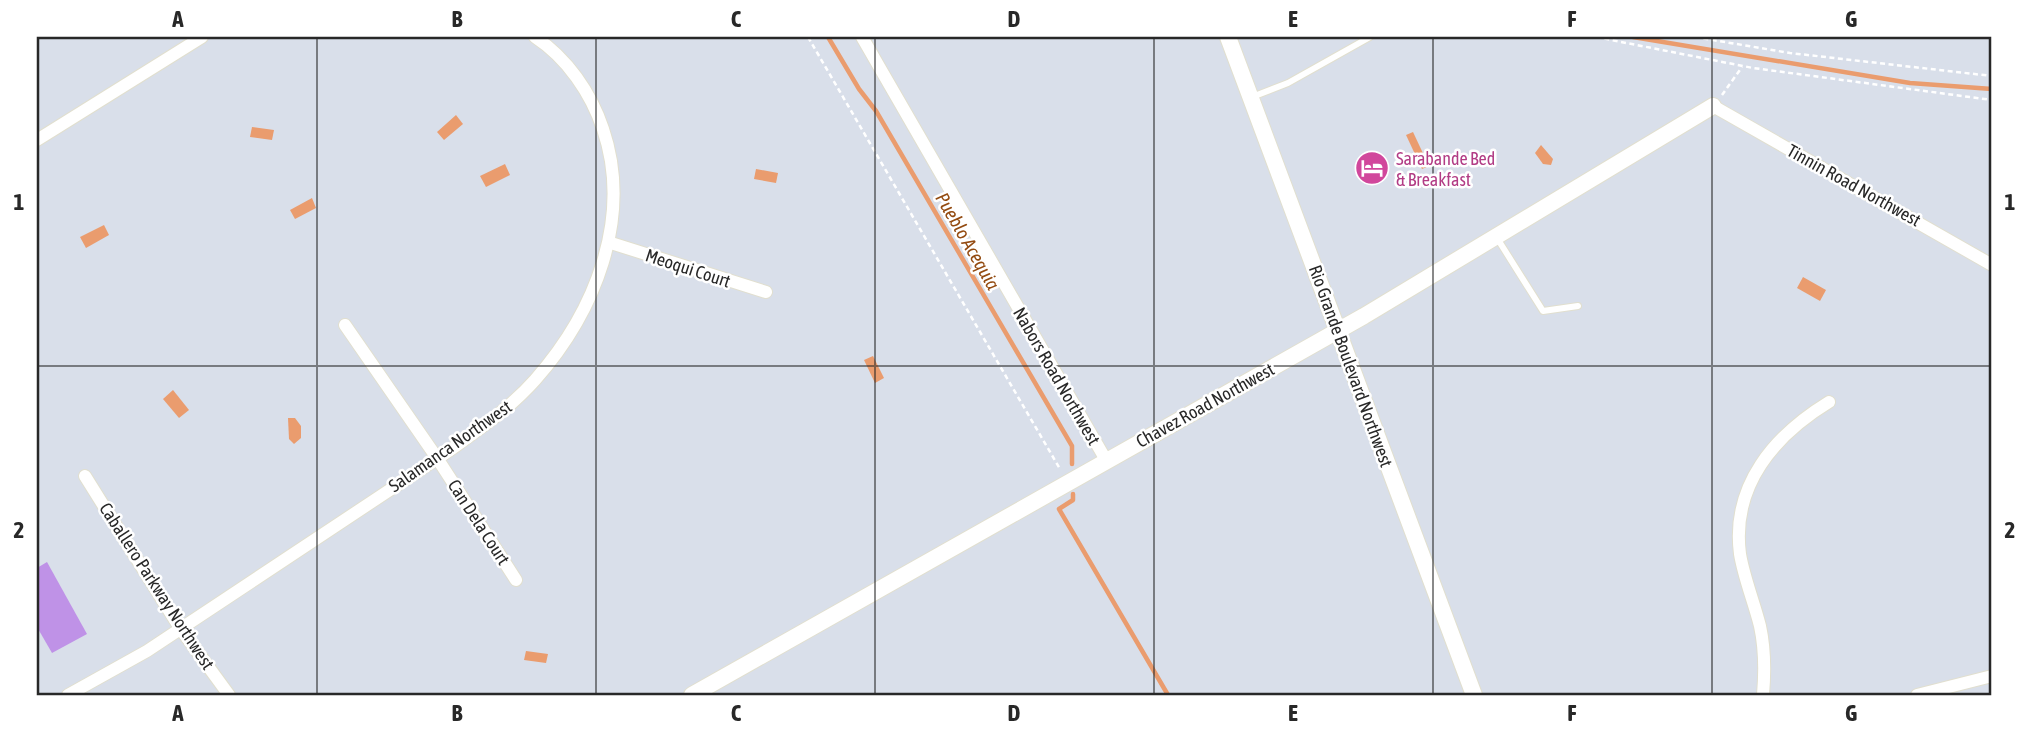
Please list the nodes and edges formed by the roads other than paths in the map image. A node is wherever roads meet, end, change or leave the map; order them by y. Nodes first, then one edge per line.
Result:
1 (202, 37) edge
2 (534, 37) edge
3 (1228, 37) edge
4 (1370, 37) edge
5 (866, 38) edge
6 (1250, 97) junction
7 (1713, 106) joint
8 (37, 140) edge
9 (1496, 237) junction
10 (611, 243) junction
11 (1992, 265) edge
12 (766, 292) dead end
13 (1578, 306) dead end
14 (345, 325) dead end
15 (1338, 330) junction
16 (1829, 402) dead end
17 (437, 457) junction
18 (1106, 460) junction
19 (85, 476) dead end
20 (516, 580) dead end
21 (180, 628) junction
22 (1992, 676) edge
23 (68, 695) edge
24 (229, 695) edge
25 (692, 695) edge
26 (1474, 695) edge
27 (1763, 695) edge
28 (1916, 695) edge

1 - 8 street
2 - 10 street, Salamanca Northwest
3 - 6 street, Rio Grande Boulevard Northwest
4 - 6 lane
5 - 18 street, Nabors Road Northwest
6 - 15 street, Rio Grande Boulevard Northwest
7 - 9 street, Chavez Road Northwest
7 - 11 street, Tinnin Road Northwest
9 - 13 lane
9 - 15 street, Chavez Road Northwest
10 - 12 street, Meoqui Court
10 - 17 street, Salamanca Northwest
14 - 17 street, Can Dela Court
15 - 18 street, Chavez Road Northwest
15 - 26 street, Rio Grande Boulevard Northwest
16 - 27 street
17 - 20 street, Can Dela Court
17 - 21 street, Salamanca Northwest
18 - 25 street, Chavez Road Northwest
19 - 21 street, Caballero Parkway Northwest
21 - 23 street, Salamanca Northwest
21 - 24 street, Caballero Parkway Northwest
22 - 28 street

